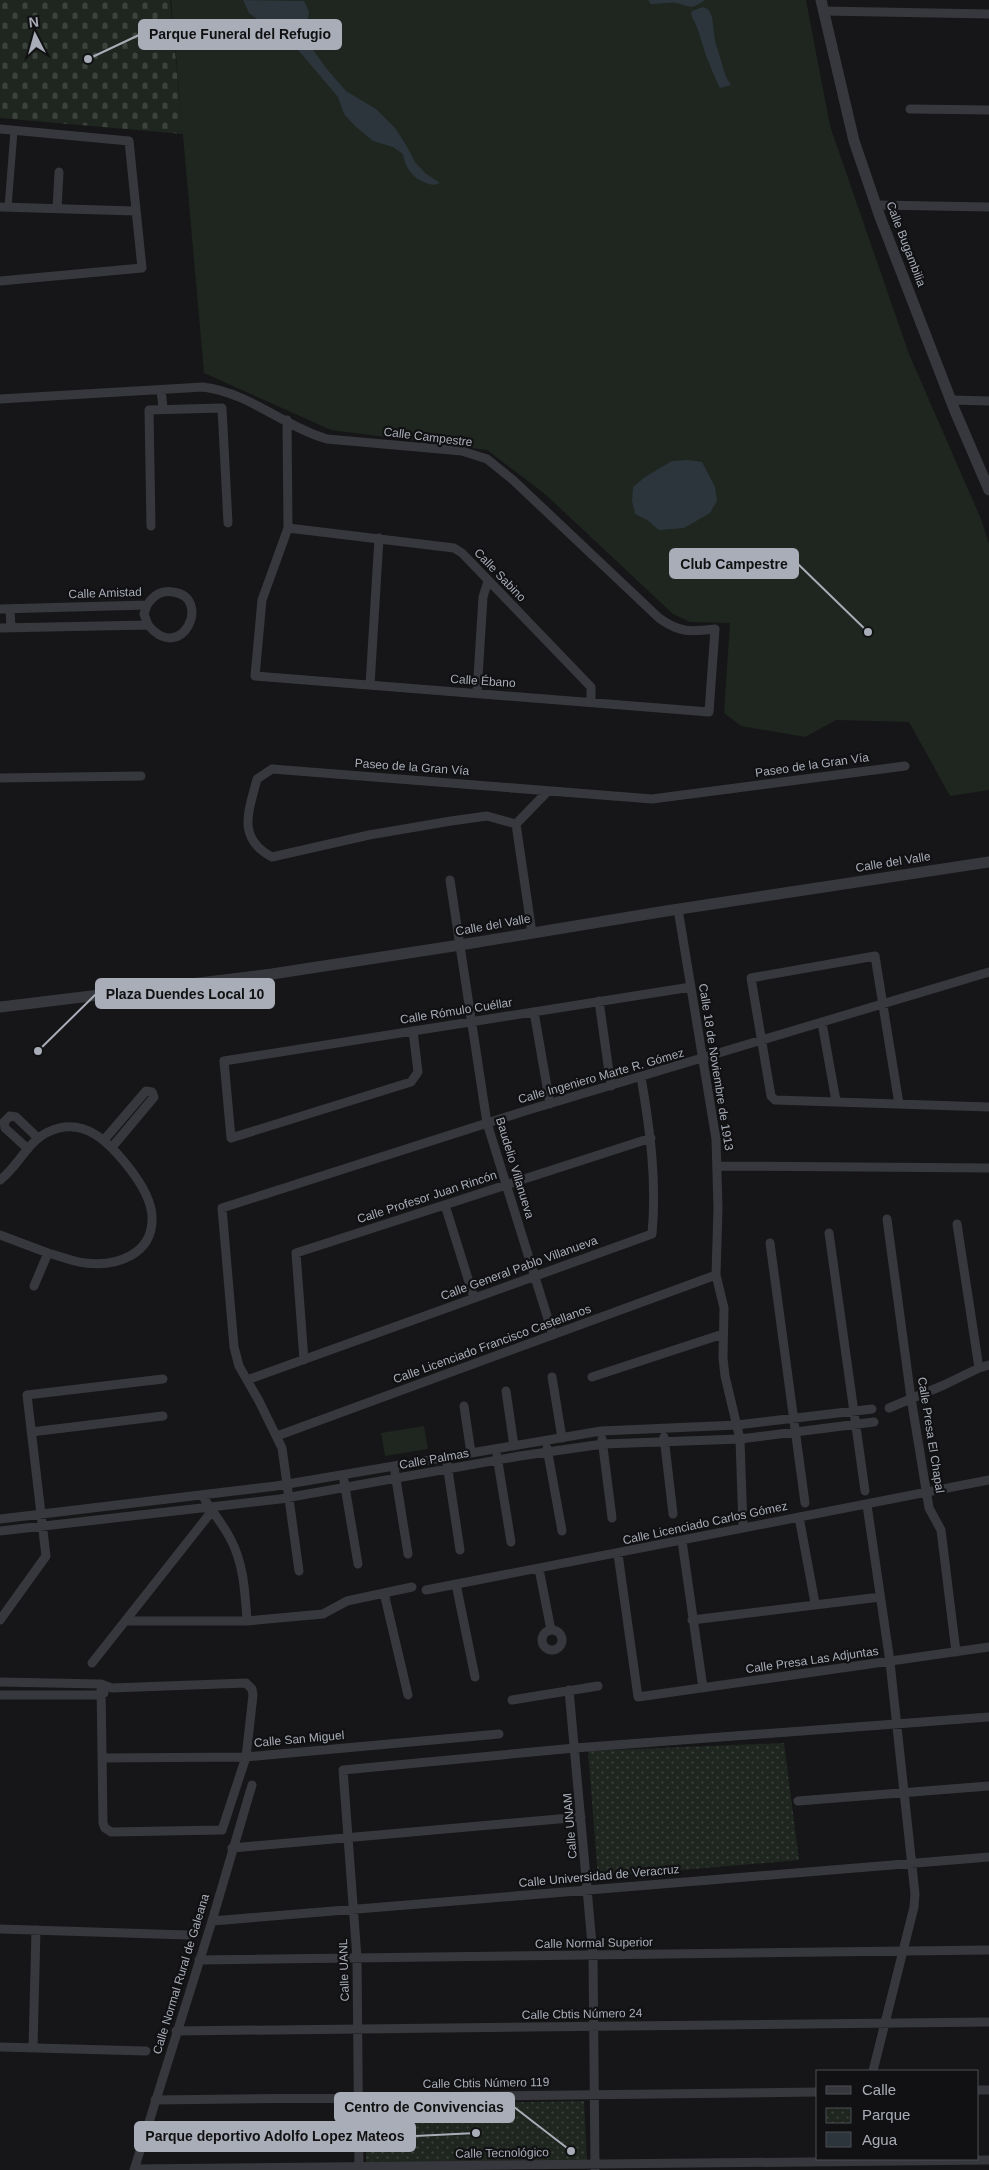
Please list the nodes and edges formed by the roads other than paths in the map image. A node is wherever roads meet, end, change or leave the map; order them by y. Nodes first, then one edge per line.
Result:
1 (822, 6) edge
2 (989, 14) edge
3 (910, 109) dead end
4 (989, 110) edge
5 (0, 129) edge
6 (14, 130) junction
7 (59, 172) dead end
8 (876, 205) junction
9 (4, 207) edge
10 (989, 207) edge
11 (57, 209) junction
12 (136, 211) junction
13 (0, 281) edge
14 (161, 390) junction
15 (0, 399) edge
16 (951, 400) junction
17 (989, 400) edge
18 (163, 408) junction
19 (287, 420) junction
20 (989, 490) edge
21 (228, 524) dead end
22 (151, 526) dead end
23 (288, 528) junction
24 (379, 538) junction
25 (488, 581) junction
26 (147, 605) junction
27 (0, 609) edge
28 (10, 609) junction
29 (148, 625) junction
30 (0, 628) edge
31 (11, 628) junction
32 (370, 685) junction
33 (477, 693) junction
34 (591, 702) junction
35 (709, 712) joint
36 (905, 766) dead end
37 (141, 776) dead end
38 (0, 778) edge
39 (547, 792) junction
40 (516, 824) junction
41 (989, 862) edge
42 (450, 880) dead end
43 (678, 909) junction
44 (532, 932) junction
45 (460, 945) junction
46 (989, 972) edge
47 (691, 987) junction
48 (599, 1001) junction
49 (883, 1005) junction
50 (0, 1007) edge
51 (534, 1012) junction
52 (472, 1021) junction
53 (822, 1023) junction
54 (413, 1031) junction
55 (761, 1040) junction
56 (703, 1059) junction
57 (641, 1077) junction
58 (611, 1086) junction
59 (836, 1102) junction
60 (550, 1104) junction
61 (900, 1104) junction
62 (989, 1107) edge
63 (125, 1116) junction
64 (133, 1122) junction
65 (487, 1123) junction
66 (38, 1138) junction
67 (651, 1138) junction
68 (104, 1140) junction
69 (113, 1146) junction
70 (28, 1149) junction
71 (718, 1166) junction
72 (989, 1168) edge
73 (0, 1180) edge
74 (507, 1185) junction
75 (445, 1205) junction
76 (887, 1219) dead end
77 (957, 1224) dead end
78 (829, 1234) dead end
79 (0, 1235) edge
80 (770, 1243) dead end
81 (48, 1252) junction
82 (535, 1276) junction
83 (716, 1276) junction
84 (34, 1286) dead end
85 (474, 1298) junction
86 (723, 1334) junction
87 (553, 1335) junction
88 (304, 1360) junction
89 (989, 1366) edge
90 (979, 1368) junction
91 (552, 1377) dead end
92 (592, 1378) dead end
93 (163, 1379) dead end
94 (247, 1380) junction
95 (506, 1391) dead end
96 (911, 1398) junction
97 (464, 1406) dead end
98 (889, 1408) dead end
99 (872, 1409) dead end
100 (854, 1411) junction
101 (163, 1416) dead end
102 (794, 1418) junction
103 (874, 1422) dead end
104 (856, 1424) junction
105 (737, 1425) junction
106 (663, 1428) junction
107 (796, 1431) junction
108 (31, 1432) junction
109 (601, 1432) junction
110 (277, 1436) junction
111 (562, 1438) junction
112 (740, 1438) junction
113 (545, 1441) junction
114 (664, 1441) junction
115 (603, 1444) junction
116 (514, 1446) junction
117 (495, 1449) junction
118 (548, 1452) junction
119 (471, 1453) junction
120 (446, 1457) junction
121 (497, 1461) junction
122 (394, 1465) junction
123 (447, 1469) junction
124 (342, 1474) junction
125 (396, 1478) junction
126 (989, 1480) edge
127 (288, 1484) junction
128 (345, 1487) junction
129 (865, 1491) dead end
130 (928, 1493) junction
131 (202, 1496) junction
132 (290, 1497) junction
133 (805, 1503) dead end
134 (868, 1505) junction
135 (211, 1510) junction
136 (41, 1514) junction
137 (673, 1514) dead end
138 (799, 1517) junction
139 (612, 1518) dead end
140 (0, 1519) edge
141 (42, 1526) junction
142 (743, 1528) junction
143 (0, 1531) edge
144 (562, 1531) dead end
145 (682, 1541) junction
146 (511, 1542) dead end
147 (460, 1550) dead end
148 (408, 1554) dead end
149 (618, 1554) junction
150 (358, 1564) dead end
151 (539, 1569) junction
152 (299, 1571) dead end
153 (456, 1584) junction
154 (412, 1587) dead end
155 (426, 1590) dead end
156 (384, 1593) junction
157 (880, 1597) junction
158 (815, 1604) junction
159 (0, 1620) edge
160 (692, 1620) junction
161 (247, 1621) junction
162 (126, 1622) junction
163 (551, 1630) dead end
164 (989, 1647) edge
165 (956, 1652) junction
166 (890, 1662) junction
167 (92, 1663) dead end
168 (475, 1677) dead end
169 (0, 1682) edge
170 (101, 1684) junction
171 (598, 1686) dead end
172 (112, 1688) junction
173 (703, 1688) junction
174 (569, 1690) junction
175 (0, 1695) edge
176 (101, 1695) junction
177 (408, 1695) dead end
178 (512, 1700) dead end
179 (989, 1717) edge
180 (898, 1725) junction
181 (499, 1734) dead end
182 (575, 1748) junction
183 (246, 1757) junction
184 (102, 1758) junction
185 (252, 1785) dead end
186 (989, 1786) edge
187 (905, 1793) junction
188 (798, 1801) dead end
189 (582, 1818) junction
190 (348, 1838) junction
191 (232, 1848) junction
192 (989, 1857) edge
193 (913, 1863) junction
194 (588, 1890) junction
195 (353, 1909) junction
196 (212, 1921) junction
197 (0, 1929) edge
198 (36, 1930) junction
199 (187, 1935) dead end
200 (989, 1950) edge
201 (903, 1951) junction
202 (593, 1955) junction
203 (357, 1958) junction
204 (199, 1960) junction
205 (885, 2022) junction
206 (989, 2022) edge
207 (595, 2026) junction
208 (358, 2029) junction
209 (176, 2031) junction
210 (0, 2047) edge
211 (33, 2048) junction
212 (146, 2051) dead end
213 (873, 2070) edge
214 (816, 2092) edge
215 (595, 2094) junction
216 (358, 2097) junction
217 (155, 2100) junction
218 (989, 2160) edge
219 (851, 2164) edge
220 (595, 2167) edge
221 (359, 2168) edge
222 (134, 2169) edge

1 - 2 street
1 - 8 street, Calle Bugambilia
3 - 4 street
5 - 6 street
6 - 9 street
6 - 12 street
7 - 11 street
8 - 10 street
8 - 16 street, Calle Bugambilia
9 - 11 street
11 - 12 street
12 - 13 street
14 - 15 street, Calle Campestre
14 - 18 street
14 - 19 street, Calle Campestre
16 - 17 street
16 - 20 street, Calle Bugambilia
18 - 21 street
18 - 22 street
19 - 23 street
19 - 35 street, Calle Campestre
23 - 24 street, Calle Sabino
23 - 32 street, Calle Ébano
24 - 25 street, Calle Sabino
24 - 32 street
25 - 33 street
25 - 34 street, Calle Sabino
26 - 28 street, Calle Amistad
26 - 29 street
26 - 29 street, Calle Amistad
27 - 28 street, Calle Amistad
28 - 31 street
29 - 31 street
30 - 31 street
32 - 33 street, Calle Ébano
33 - 34 street, Calle Ébano
34 - 35 street, Calle Ébano
36 - 39 street, Paseo de la Gran Vía
37 - 38 street
39 - 40 street
39 - 40 street, Paseo de la Gran Vía
40 - 44 street
41 - 43 street, Calle del Valle
42 - 45 street, Baudelio Villanueva
43 - 44 street, Calle del Valle
43 - 47 street, Calle 18 de Noviembre de 1913
44 - 45 street, Calle del Valle
45 - 50 street, Calle del Valle
45 - 52 street, Baudelio Villanueva
46 - 49 street, Calle Ingeniero Marte R. Gómez
47 - 48 street, Calle Rómulo Cuéllar
47 - 56 street, Calle 18 de Noviembre de 1913
48 - 51 street, Calle Rómulo Cuéllar
48 - 58 street
49 - 53 street, Calle Ingeniero Marte R. Gómez
49 - 55 street
49 - 61 street
51 - 52 street, Calle Rómulo Cuéllar
51 - 60 street
52 - 54 street, Calle Rómulo Cuéllar
52 - 65 street, Baudelio Villanueva
53 - 55 street, Calle Ingeniero Marte R. Gómez
53 - 59 street
54 - 54 street, Calle Rómulo Cuéllar
55 - 56 street, Calle Ingeniero Marte R. Gómez
55 - 59 street
56 - 57 street, Calle Ingeniero Marte R. Gómez
56 - 71 street, Calle 18 de Noviembre de 1913
57 - 58 street, Calle Ingeniero Marte R. Gómez
57 - 67 street, Calle General Pablo Villanueva
58 - 60 street, Calle Ingeniero Marte R. Gómez
59 - 61 street
60 - 65 street, Calle Ingeniero Marte R. Gómez
61 - 62 street
63 - 64 street
63 - 64 street
63 - 68 street
64 - 69 street
65 - 74 street, Baudelio Villanueva
65 - 94 street, Calle Ingeniero Marte R. Gómez
66 - 68 street
66 - 70 street
66 - 70 street
67 - 74 street, Calle Profesor Juan Rincón
67 - 82 street, Calle General Pablo Villanueva
68 - 69 street
69 - 81 street
70 - 73 street
71 - 72 street
71 - 83 street, Calle 18 de Noviembre de 1913
74 - 75 street, Calle Profesor Juan Rincón
74 - 82 street, Baudelio Villanueva
75 - 85 street
75 - 88 street, Calle Profesor Juan Rincón
76 - 96 street, Calle Presa El Chapal
77 - 90 street
78 - 100 street
79 - 81 street
80 - 102 street
81 - 84 street
82 - 85 street, Calle General Pablo Villanueva
82 - 87 street, Baudelio Villanueva
83 - 86 street, Calle 18 de Noviembre de 1913
83 - 87 street, Calle Licenciado Francisco Castellanos
85 - 88 street, Calle General Pablo Villanueva
86 - 92 street
86 - 105 street, Calle 18 de Noviembre de 1913
87 - 110 street, Calle Licenciado Francisco Castellanos
88 - 94 street, Calle General Pablo Villanueva
89 - 90 street
90 - 96 street
91 - 111 street
93 - 108 street
94 - 110 street
95 - 116 street
96 - 98 street
96 - 130 street, Calle Presa El Chapal
97 - 119 street
99 - 100 street, Calle Palmas
100 - 102 street, Calle Palmas
100 - 104 street
101 - 108 street
102 - 105 street, Calle Palmas
102 - 107 street
103 - 104 street, Calle Palmas
104 - 107 street, Calle Palmas
104 - 129 street
105 - 106 street, Calle Palmas
105 - 112 street, Calle 18 de Noviembre de 1913
106 - 109 street, Calle Palmas
106 - 114 street
107 - 112 street, Calle Palmas
107 - 133 street
108 - 136 street
109 - 111 street, Calle Palmas
109 - 115 street
110 - 127 street
111 - 113 street, Calle Palmas
112 - 114 street, Calle Palmas
112 - 142 street, Calle 18 de Noviembre de 1913
113 - 116 street, Calle Palmas
113 - 118 street
114 - 115 street, Calle Palmas
114 - 137 street
115 - 118 street, Calle Palmas
115 - 139 street
116 - 117 street, Calle Palmas
117 - 119 street, Calle Palmas
117 - 121 street
118 - 121 street, Calle Palmas
118 - 144 street
119 - 120 street, Calle Palmas
120 - 122 street, Calle Palmas
120 - 123 street
121 - 123 street, Calle Palmas
121 - 146 street
122 - 124 street, Calle Palmas
122 - 125 street
123 - 125 street, Calle Palmas
123 - 147 street
124 - 127 street, Calle Palmas
124 - 128 street
125 - 128 street, Calle Palmas
125 - 148 street
126 - 130 street, Calle Licenciado Carlos Gómez
127 - 131 street, Calle Palmas
127 - 132 street
128 - 132 street, Calle Palmas
128 - 150 street
130 - 134 street, Calle Licenciado Carlos Gómez
130 - 165 street, Calle Presa El Chapal
131 - 135 street
131 - 136 street, Calle Palmas
132 - 135 street, Calle Palmas
132 - 152 street
134 - 138 street, Calle Licenciado Carlos Gómez
134 - 157 street
135 - 141 street, Calle Palmas
135 - 161 street
135 - 162 street
136 - 140 street, Calle Palmas
136 - 141 street
138 - 142 street, Calle Licenciado Carlos Gómez
138 - 158 street
141 - 143 street, Calle Palmas
141 - 159 street
142 - 145 street, Calle Licenciado Carlos Gómez
145 - 149 street, Calle Licenciado Carlos Gómez
145 - 160 street
149 - 151 street, Calle Licenciado Carlos Gómez
149 - 173 street, Calle Presa Las Adjuntas
151 - 153 street, Calle Licenciado Carlos Gómez
151 - 163 street
153 - 155 street, Calle Licenciado Carlos Gómez
153 - 168 street
154 - 156 street
156 - 161 street
156 - 177 street
157 - 158 street
157 - 166 street
158 - 160 street
160 - 173 street
161 - 162 street
162 - 167 street
164 - 165 street, Calle Presa Las Adjuntas
165 - 166 street, Calle Presa Las Adjuntas
166 - 173 street, Calle Presa Las Adjuntas
166 - 180 street
169 - 170 street
170 - 172 street
170 - 176 street
171 - 174 street
172 - 176 street
172 - 183 street
174 - 178 street
174 - 182 street, Calle UNAM
175 - 176 street
176 - 184 street
179 - 180 street
180 - 182 street
180 - 187 street
181 - 183 street, Calle San Miguel
182 - 189 street, Calle UNAM
182 - 190 street, Calle UANL
183 - 184 street, Calle San Miguel
183 - 184 street
185 - 191 street, Calle Normal Rural de Galeana
186 - 187 street
187 - 188 street
187 - 193 street
189 - 190 street
189 - 194 street, Calle UNAM
190 - 191 street
190 - 195 street, Calle UANL
191 - 196 street, Calle Normal Rural de Galeana
192 - 193 street, Calle Universidad de Veracruz
193 - 194 street, Calle Universidad de Veracruz
193 - 201 street
194 - 195 street, Calle Universidad de Veracruz
194 - 202 street, Calle UNAM
195 - 196 street, Calle Universidad de Veracruz
195 - 203 street, Calle UANL
196 - 204 street, Calle Normal Rural de Galeana
197 - 198 street
198 - 199 street
198 - 211 street
200 - 201 street, Calle Normal Superior
201 - 202 street, Calle Normal Superior
201 - 205 street
202 - 203 street, Calle Normal Superior
202 - 207 street, Calle UNAM
203 - 204 street, Calle Normal Superior
203 - 208 street, Calle UANL
204 - 209 street, Calle Normal Rural de Galeana
205 - 206 street, Calle Cbtis Número 24
205 - 207 street, Calle Cbtis Número 24
205 - 213 street
207 - 208 street, Calle Cbtis Número 24
207 - 215 street, Calle UNAM
208 - 209 street, Calle Cbtis Número 24
208 - 216 street, Calle UANL
209 - 217 street, Calle Normal Rural de Galeana
210 - 211 street
211 - 212 street
214 - 215 street, Calle Cbtis Número 119
215 - 216 street, Calle Cbtis Número 119
215 - 220 street, Calle UNAM
216 - 217 street, Calle Cbtis Número 119
216 - 221 street, Calle UANL
217 - 222 street, Calle Normal Rural de Galeana
218 - 219 street, Calle Tecnológico
219 - 220 street, Calle Tecnológico
220 - 221 street, Calle Tecnológico
221 - 222 street, Calle Tecnológico

